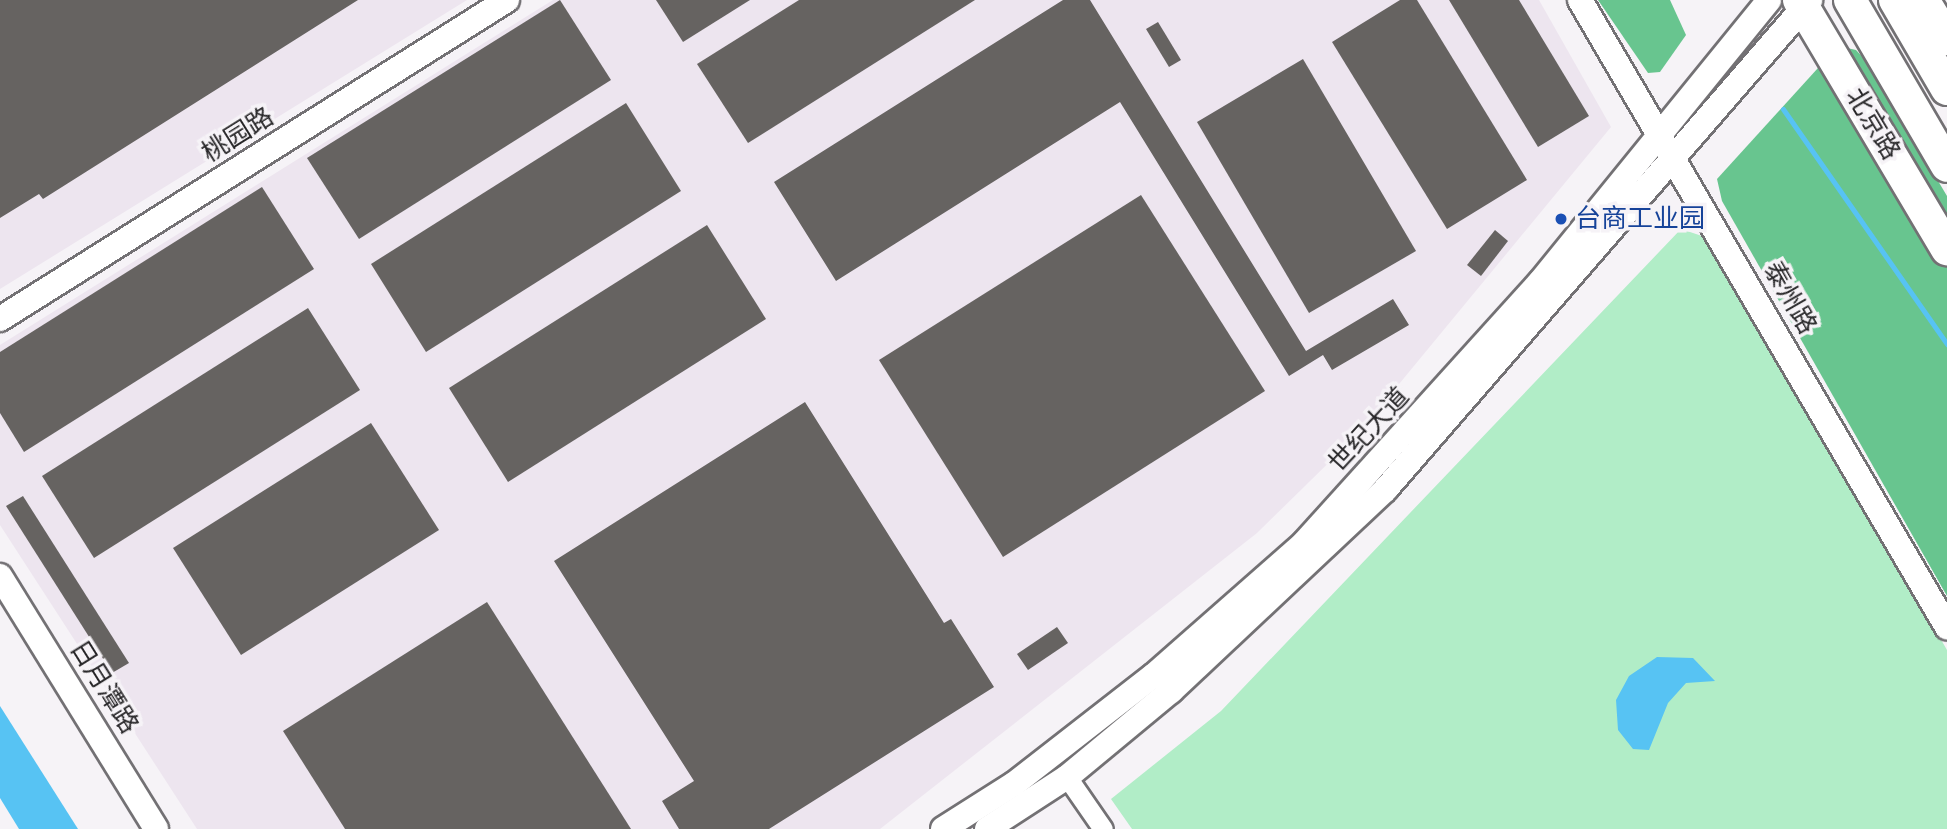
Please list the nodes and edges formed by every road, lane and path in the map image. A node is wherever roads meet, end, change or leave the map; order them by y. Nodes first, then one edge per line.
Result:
1 (508, 0) edge
2 (1580, 0) edge
3 (1769, 0) edge
4 (1850, 0) edge
5 (1895, 0) edge
6 (1923, 0) edge
7 (1804, 2) edge
8 (1947, 39) edge
9 (1947, 89) edge
10 (1658, 132) junction
11 (1674, 157) junction
12 (1947, 166) edge
13 (1947, 249) edge
14 (0, 319) edge
15 (0, 576) edge
16 (1947, 627) edge
17 (1068, 777) junction
18 (156, 829) edge
19 (943, 829) edge
20 (987, 829) edge
21 (1103, 829) edge

1 - 14 street, 桃园路
2 - 10 street, 泰州路
3 - 10 street, 世纪大道
4 - 12 main road
5 - 9 main road
6 - 8 main road
7 - 11 street, 世纪大道
7 - 13 main road, 北京路
10 - 11 street, 泰州路
10 - 19 street, 世纪大道
11 - 16 street, 泰州路
11 - 17 street, 世纪大道
15 - 18 street, 日月潭路
17 - 20 street, 世纪大道
17 - 21 street

